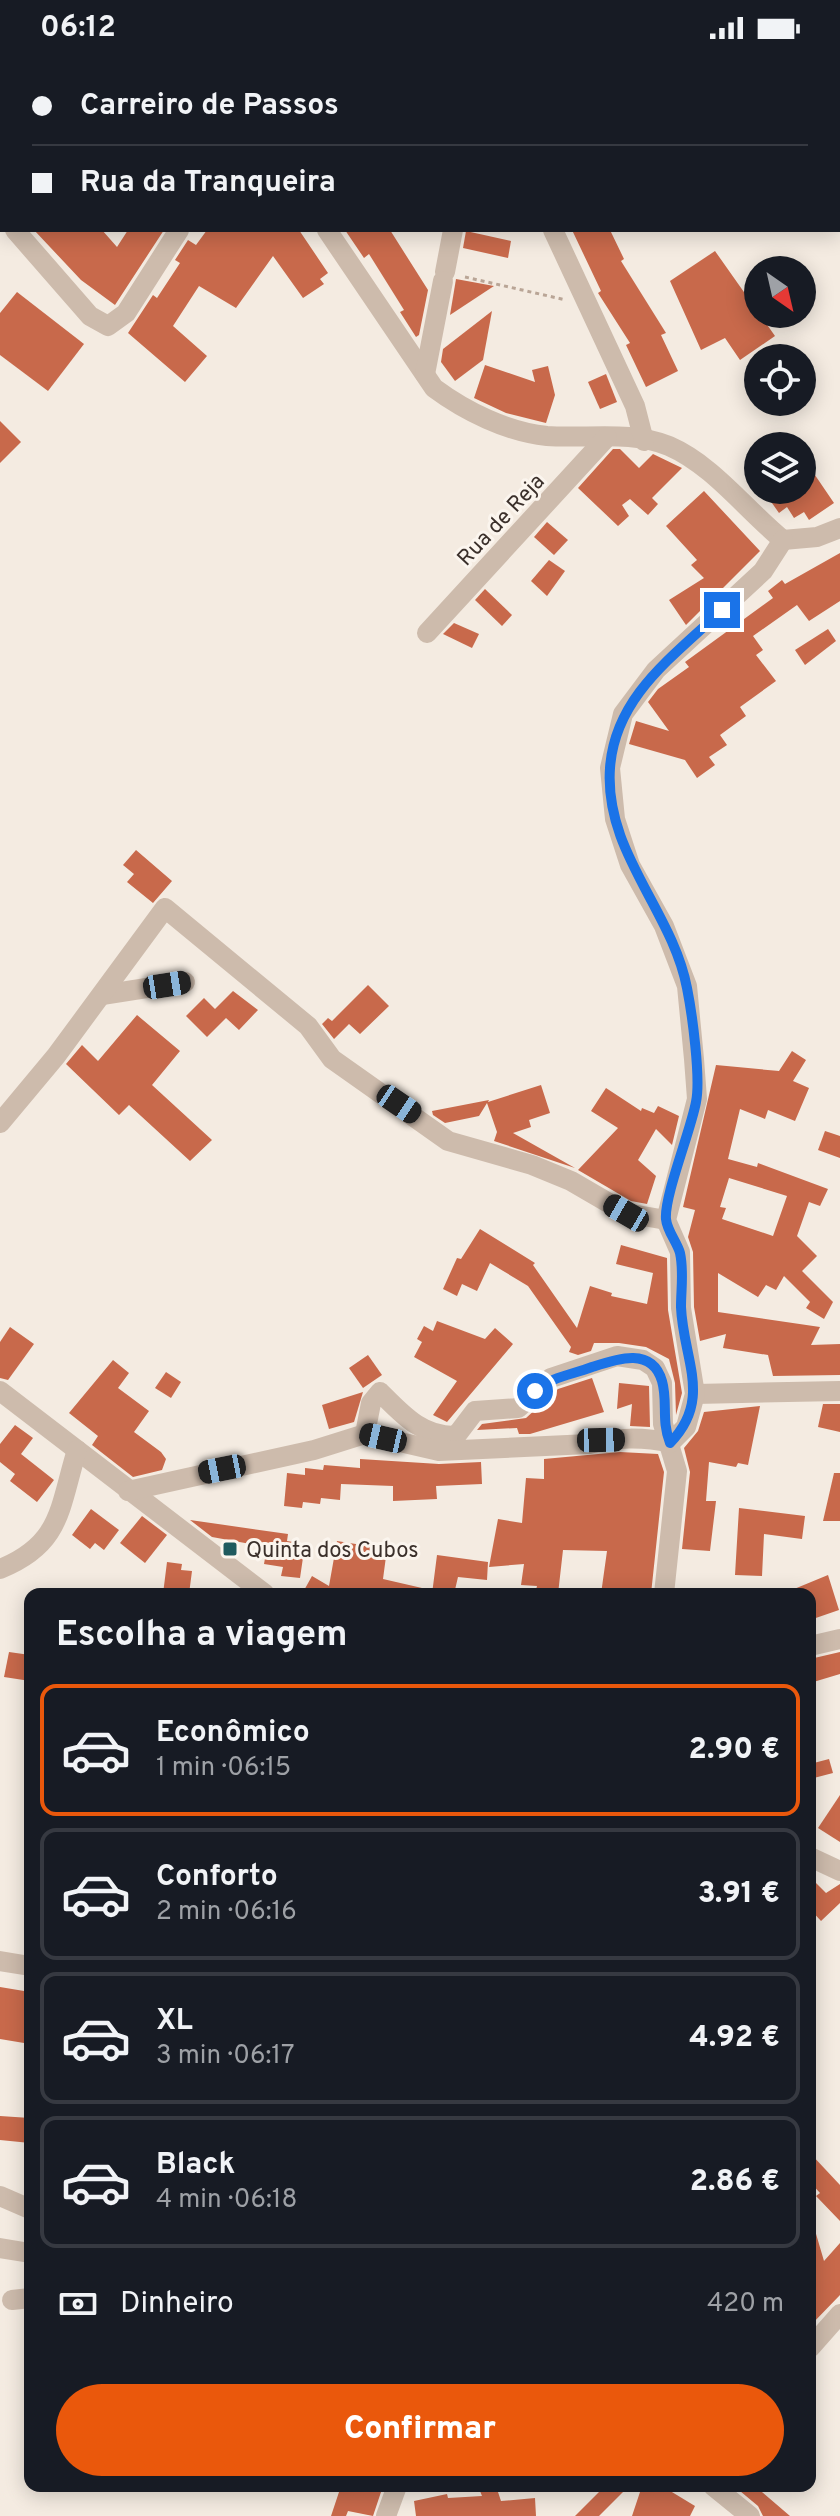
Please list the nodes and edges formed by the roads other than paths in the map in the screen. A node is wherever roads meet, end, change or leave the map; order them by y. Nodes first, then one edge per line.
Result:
1 (17, 232) edge
2 (178, 232) edge
3 (328, 232) edge
4 (453, 232) edge
5 (554, 232) edge
6 (425, 374) junction
7 (607, 437) junction
8 (644, 441) junction
9 (840, 528) edge
10 (783, 540) junction
11 (427, 633) dead end
12 (185, 982) dead end
13 (102, 995) junction
14 (0, 1123) edge
15 (666, 1220) junction
16 (0, 1391) edge
17 (840, 1391) edge
18 (695, 1394) junction
19 (365, 1434) junction
20 (670, 1443) junction
21 (77, 1450) junction
22 (128, 1491) junction
23 (0, 1569) edge
24 (257, 1588) edge
25 (665, 1588) edge
26 (840, 1639) edge
27 (816, 1645) edge
28 (816, 1860) edge
29 (840, 1871) edge
30 (0, 1961) edge
31 (24, 1965) edge
32 (0, 2196) edge
33 (24, 2206) edge
34 (0, 2248) edge
35 (24, 2252) edge
36 (840, 2314) edge
37 (816, 2341) edge
38 (395, 2492) edge
39 (720, 2492) edge
40 (386, 2516) edge
41 (750, 2516) edge

1 - 2 street
3 - 6 street
4 - 6 street
5 - 8 street
6 - 7 street
7 - 8 street
7 - 11 street, Rua de Reja
8 - 10 street
9 - 10 street
10 - 15 street
12 - 13 street
13 - 14 street
13 - 15 street
15 - 18 street
16 - 21 street
17 - 18 street
18 - 20 street
19 - 20 street
19 - 20 street
19 - 22 street
20 - 25 street
21 - 22 street
21 - 23 street
22 - 24 street
26 - 27 street
28 - 29 street
30 - 31 street
32 - 33 street
34 - 35 street
36 - 37 street
38 - 40 street
39 - 41 street

